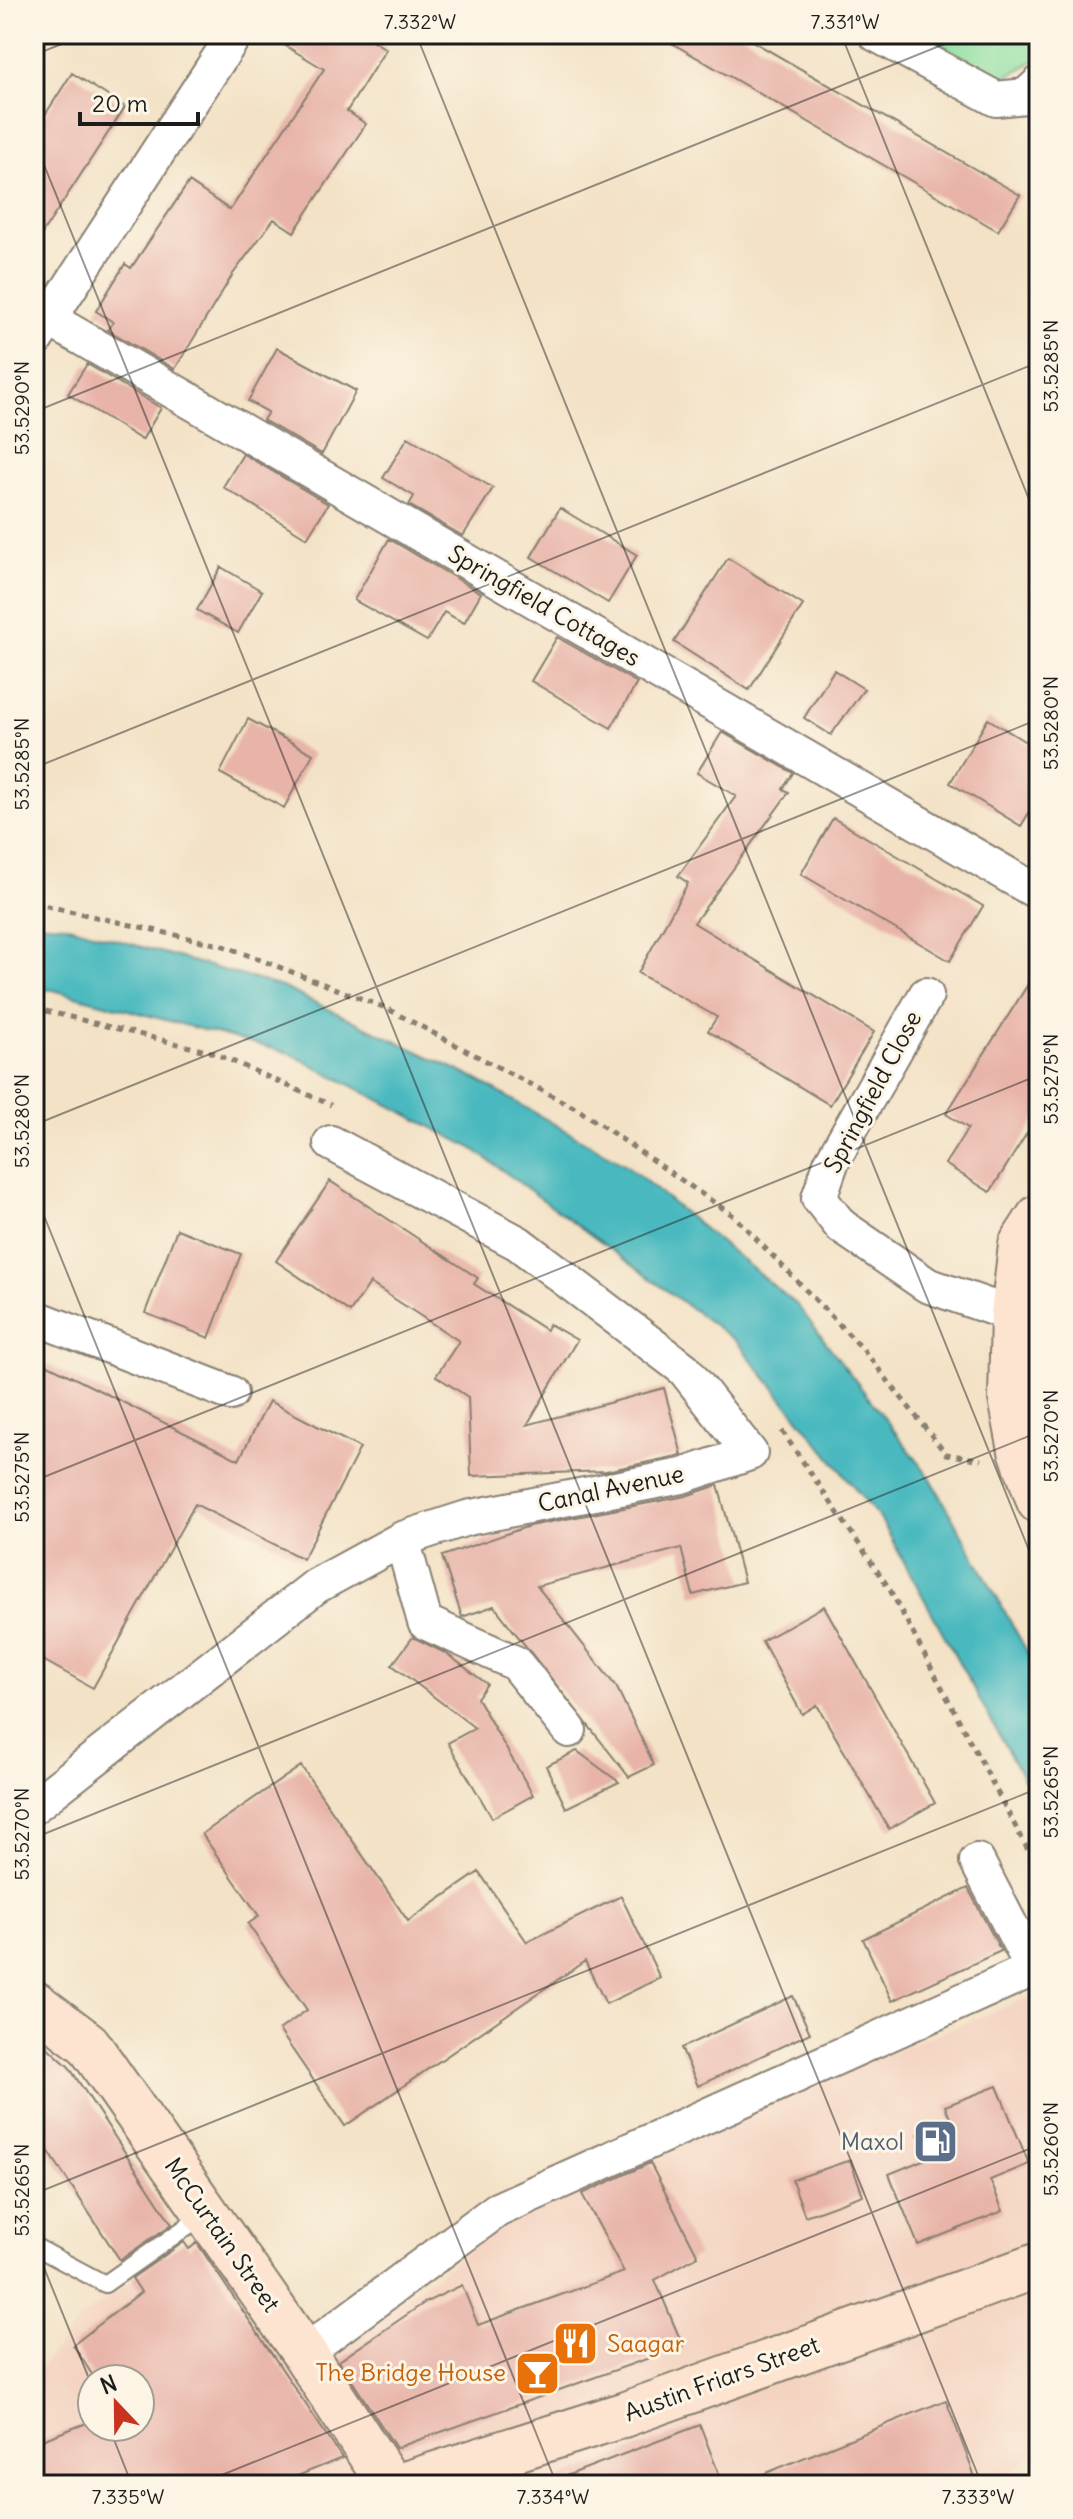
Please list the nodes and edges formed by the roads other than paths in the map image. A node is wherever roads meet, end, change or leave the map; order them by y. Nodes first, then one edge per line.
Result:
1 (235, 34) edge
2 (876, 34) edge
3 (1039, 84) edge
4 (42, 331) edge
5 (1039, 893) edge
6 (926, 995) dead end
7 (331, 1143) dead end
8 (1039, 1217) edge
9 (1013, 1315) junction
10 (34, 1317) edge
11 (230, 1393) dead end
12 (1039, 1501) edge
13 (402, 1539) junction
14 (569, 1730) dead end
15 (34, 1806) edge
16 (977, 1861) dead end
17 (34, 2003) edge
18 (206, 2213) junction
19 (34, 2246) edge
20 (1039, 2265) edge
21 (304, 2353) junction
22 (390, 2485) edge
23 (402, 2485) edge

1 - 4 street, Springfield Cottages
2 - 3 street
4 - 5 street, Springfield Cottages
6 - 9 street, Springfield Close
7 - 13 street, Canal Avenue
8 - 9 street
9 - 12 street
10 - 11 street
13 - 14 street
13 - 15 street, Canal Avenue
16 - 21 street
17 - 18 street, McCurtain Street
18 - 19 lane
18 - 21 street, McCurtain Street
20 - 23 street, Austin Friars Street
21 - 22 street, McCurtain Street

